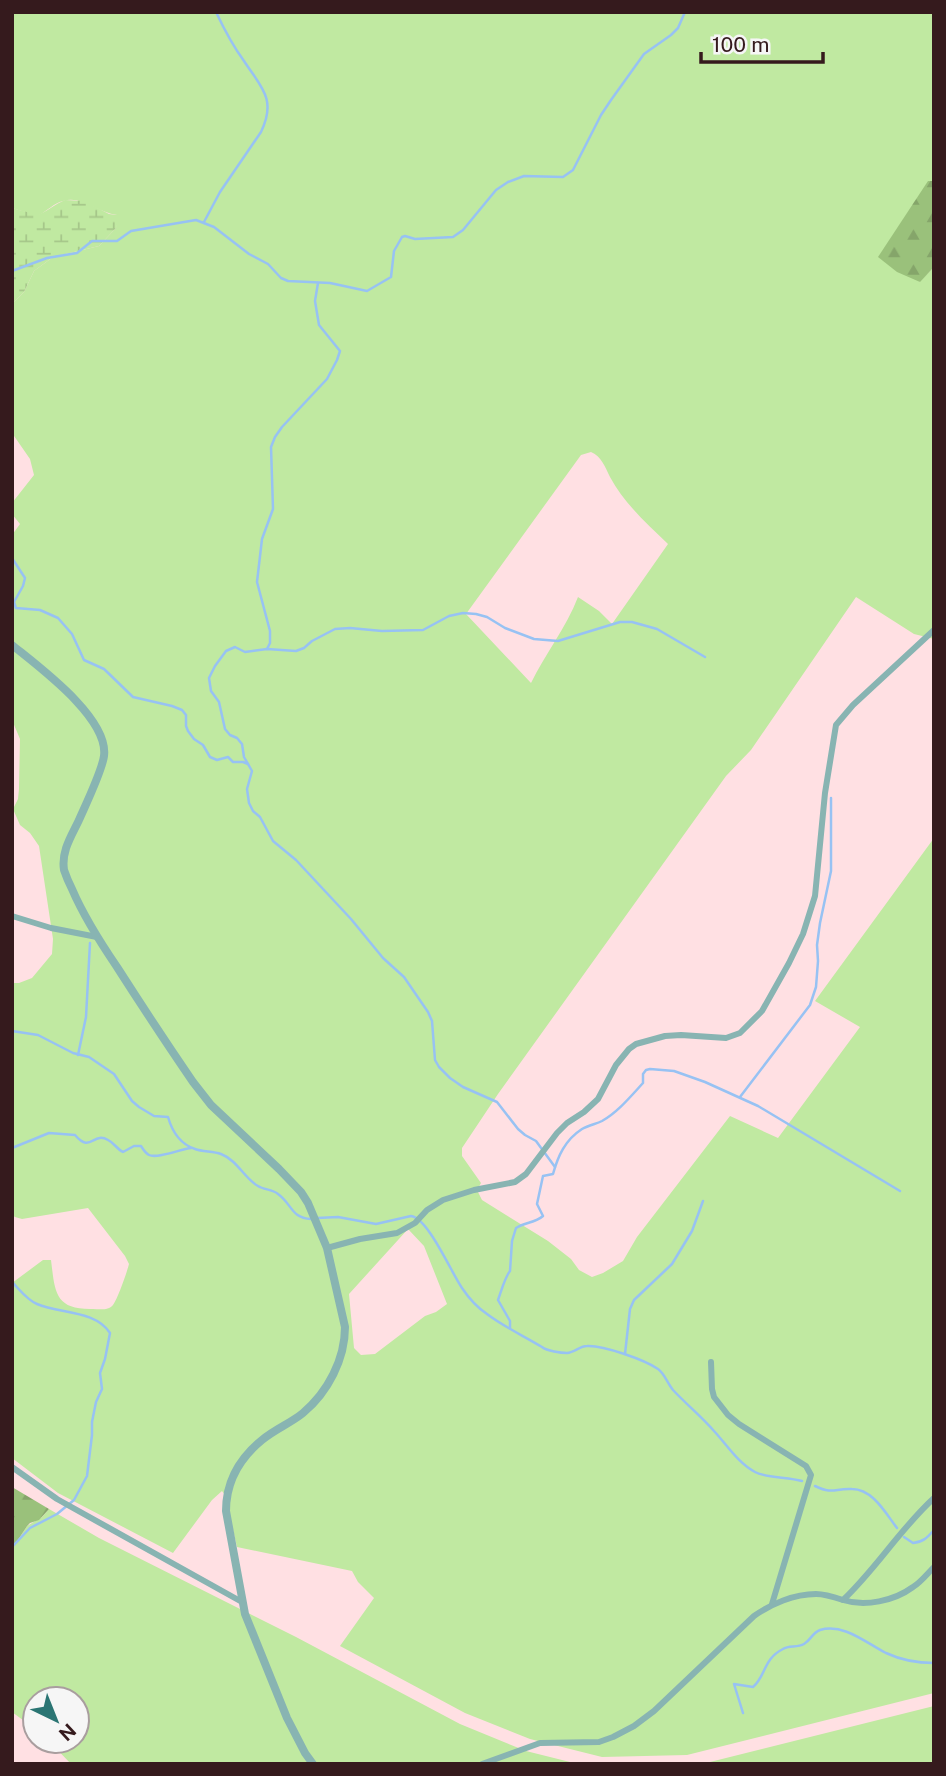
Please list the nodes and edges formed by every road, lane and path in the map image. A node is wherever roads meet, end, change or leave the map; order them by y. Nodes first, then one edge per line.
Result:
1 (934, 630) edge
2 (12, 645) edge
3 (12, 916) edge
4 (97, 937) junction
5 (327, 1248) junction
6 (711, 1362) dead end
7 (12, 1467) edge
8 (934, 1498) edge
9 (934, 1567) edge
10 (843, 1600) junction
11 (242, 1602) junction
12 (772, 1604) junction
13 (313, 1764) edge
14 (482, 1764) edge

1 - 5 street
2 - 4 street
3 - 4 street
4 - 5 street
5 - 11 street
6 - 12 street
7 - 11 street
8 - 10 street
9 - 10 street
10 - 12 street
11 - 13 street
12 - 14 street

